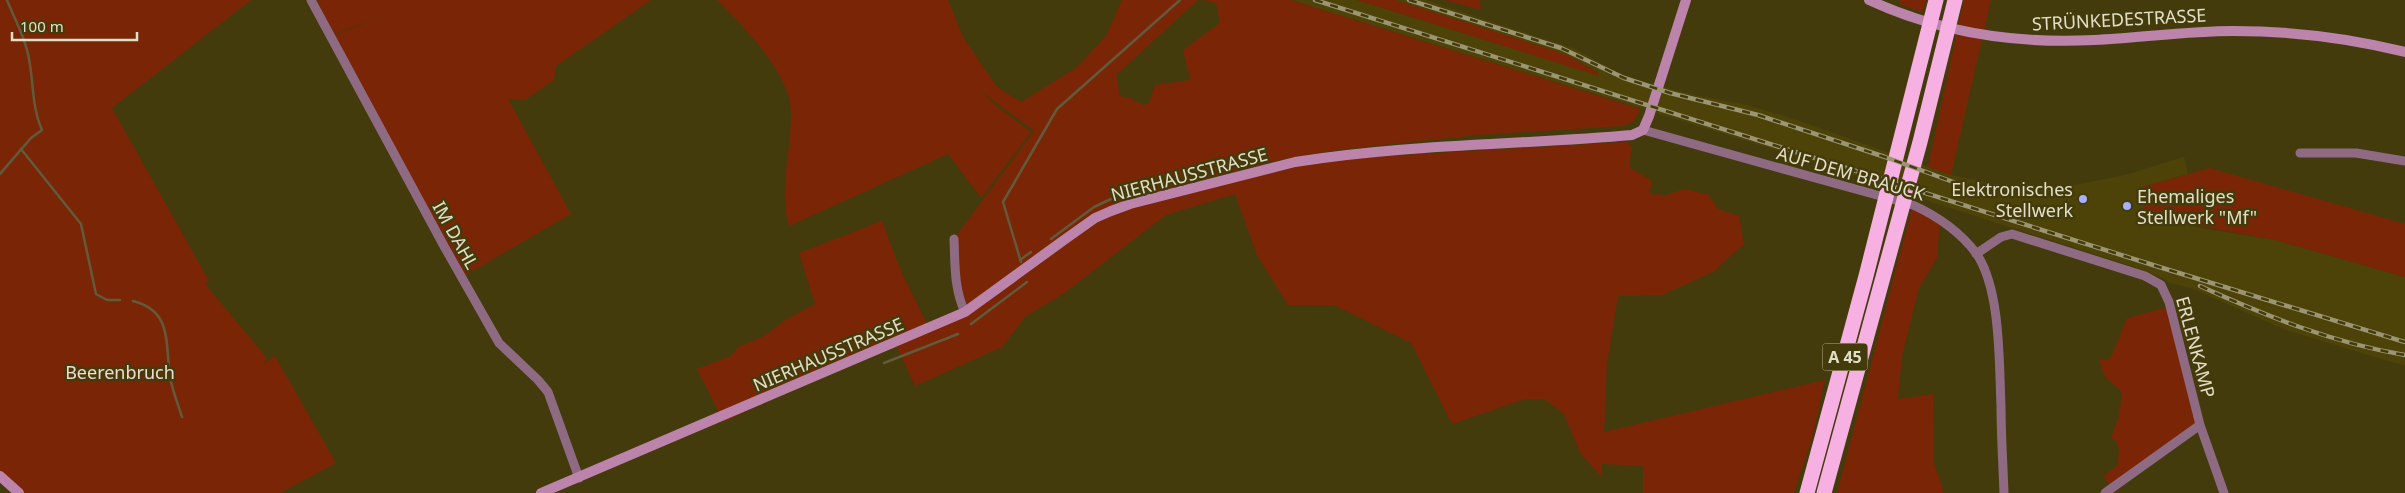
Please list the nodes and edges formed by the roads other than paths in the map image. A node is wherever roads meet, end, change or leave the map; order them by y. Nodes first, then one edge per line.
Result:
1 (311, 0) edge
2 (1686, 0) edge
3 (1869, 0) edge
4 (1936, 2) edge
5 (1954, 4) edge
6 (2405, 52) edge
7 (1643, 130) junction
8 (2300, 153) dead end
9 (2405, 161) edge
10 (954, 239) dead end
11 (1976, 254) junction
12 (965, 312) junction
13 (2200, 424) junction
14 (0, 476) edge
15 (579, 478) junction
16 (19, 493) edge
17 (541, 493) edge
18 (1807, 493) edge
19 (1824, 493) edge
20 (2004, 493) edge
21 (2106, 493) edge
22 (2224, 493) edge

1 - 15 street, IM DAHL
2 - 7 main road
3 - 6 main road, STRÜNKEDESTRASSE
4 - 18 highway, A 45
5 - 19 highway, A 45
7 - 11 street, AUF DEM BRAUCK
7 - 12 main road, NIERHAUSSTRASSE
8 - 9 street
10 - 12 street
11 - 13 street, ERLENKAMP
11 - 20 street, AUF DEM BRAUCK
12 - 15 main road, NIERHAUSSTRASSE
13 - 21 street
13 - 22 street, ERLENKAMP
14 - 16 main road
15 - 17 main road, NIERHAUSSTRASSE

